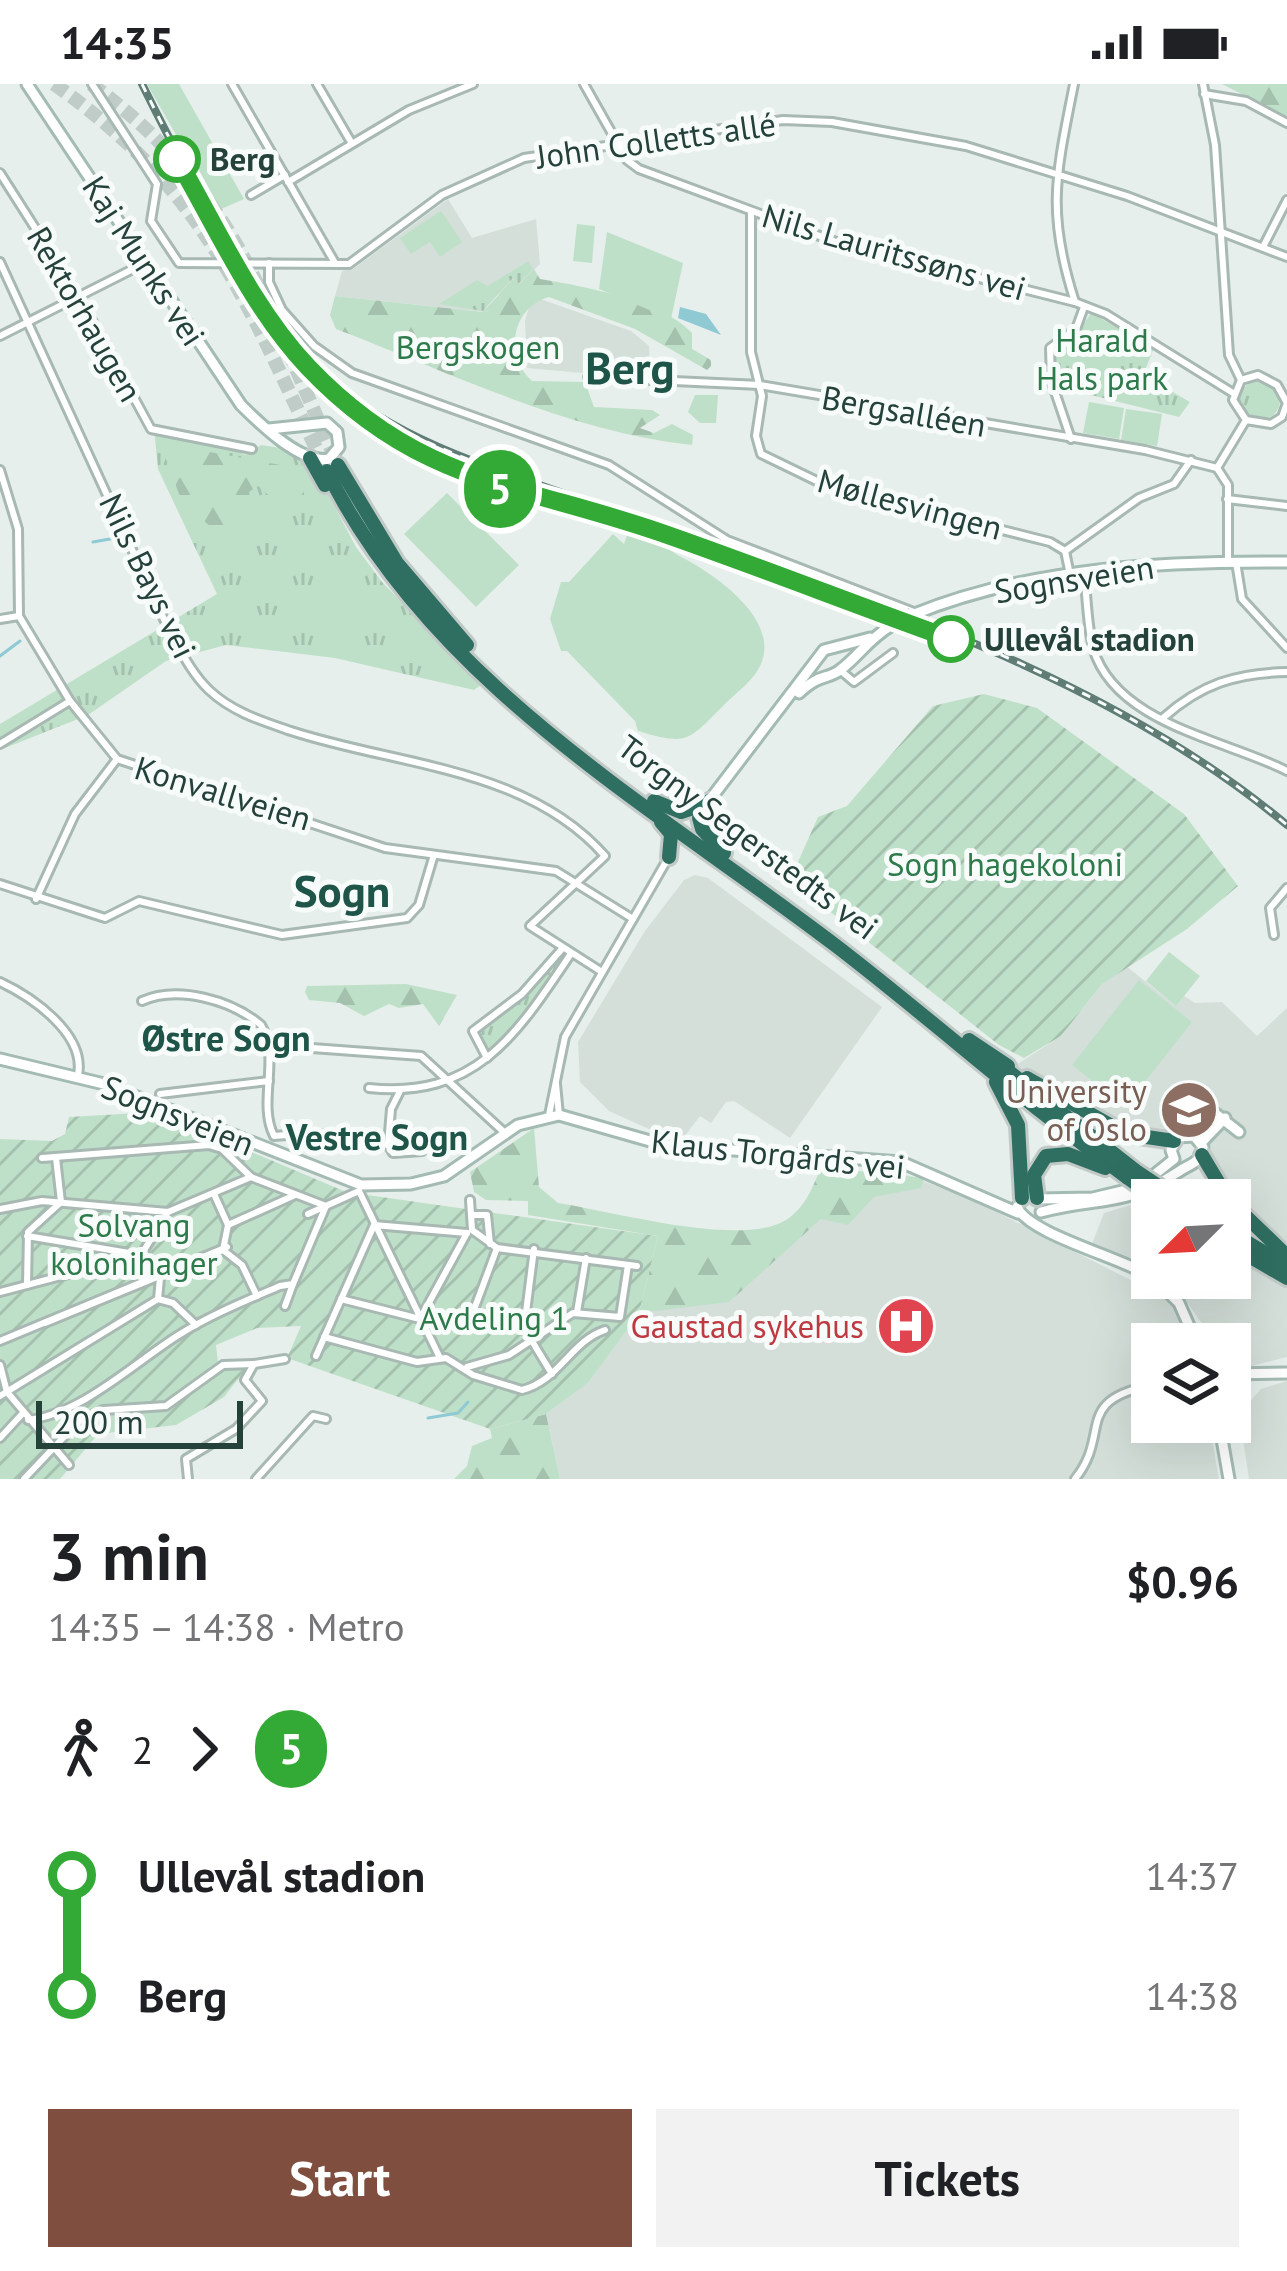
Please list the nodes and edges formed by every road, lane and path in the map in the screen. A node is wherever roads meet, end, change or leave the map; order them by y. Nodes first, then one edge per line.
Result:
1 (27, 84) edge
2 (92, 84) edge
3 (232, 84) edge
4 (317, 84) edge
5 (472, 84) edge
6 (584, 84) edge
7 (1074, 84) edge
8 (1203, 87) edge
9 (1287, 123) edge
10 (617, 141) junction
11 (351, 142) junction
12 (0, 173) edge
13 (1056, 174) junction
14 (287, 178) junction
15 (251, 195) dead end
16 (1287, 200) edge
17 (751, 213) junction
18 (1220, 230) junction
19 (1263, 246) junction
20 (1287, 257) edge
21 (0, 262) edge
22 (269, 263) junction
23 (335, 263) junction
24 (133, 269) dead end
25 (79, 296) junction
26 (1075, 302) junction
27 (1084, 308) junction
28 (30, 321) junction
29 (0, 336) edge
30 (588, 377) dead end
31 (1241, 380) junction
32 (760, 385) junction
33 (1233, 393) junction
34 (1246, 420) junction
35 (269, 430) junction
36 (305, 430) junction
37 (1071, 439) junction
38 (339, 447) junction
39 (252, 448) dead end
40 (307, 454) junction
41 (1191, 460) junction
42 (1217, 468) junction
43 (0, 470) edge
44 (1227, 499) junction
45 (1287, 506) edge
46 (1065, 550) junction
47 (1232, 562) junction
48 (1287, 562) edge
49 (1084, 573) junction
50 (1070, 575) junction
51 (421, 612) junction
52 (915, 614) junction
53 (19, 616) junction
54 (0, 619) edge
55 (444, 621) junction
56 (870, 638) junction
57 (1287, 647) edge
58 (837, 648) junction
59 (893, 652) dead end
60 (843, 666) junction
61 (823, 667) junction
62 (1287, 672) edge
63 (70, 701) junction
64 (1163, 718) junction
65 (0, 744) edge
66 (117, 759) junction
67 (1287, 771) edge
68 (709, 801) junction
69 (651, 805) junction
70 (722, 856) junction
71 (669, 857) junction
72 (433, 858) junction
73 (578, 882) junction
74 (0, 884) edge
75 (1287, 888) edge
76 (36, 899) junction
77 (634, 918) junction
78 (1274, 935) dead end
79 (566, 953) junction
80 (602, 973) junction
81 (0, 982) edge
82 (142, 1001) dead end
83 (950, 1036) junction
84 (969, 1040) junction
85 (270, 1045) junction
86 (487, 1058) junction
87 (0, 1059) edge
88 (78, 1076) junction
89 (269, 1081) junction
90 (451, 1081) junction
91 (369, 1088) dead end
92 (400, 1091) junction
93 (160, 1094) dead end
94 (554, 1115) junction
95 (1225, 1118) junction
96 (1239, 1132) dead end
97 (506, 1134) junction
98 (1180, 1138) junction
99 (388, 1145) junction
100 (1202, 1149) junction
101 (422, 1150) dead end
102 (56, 1157) junction
103 (42, 1158) dead end
104 (1174, 1159) junction
105 (1187, 1166) junction
106 (1128, 1175) junction
107 (251, 1177) junction
108 (1135, 1179) edge
109 (1218, 1179) edge
110 (214, 1194) junction
111 (295, 1196) junction
112 (470, 1200) dead end
113 (61, 1202) junction
114 (1031, 1205) junction
115 (326, 1206) junction
116 (1073, 1208) junction
117 (0, 1209) edge
118 (168, 1212) junction
119 (308, 1214) dead end
120 (471, 1215) junction
121 (1251, 1221) edge
122 (228, 1225) junction
123 (374, 1225) junction
124 (470, 1232) junction
125 (1057, 1232) junction
126 (27, 1236) junction
127 (1251, 1245) edge
128 (493, 1246) junction
129 (225, 1248) junction
130 (534, 1249) junction
131 (141, 1255) junction
132 (1287, 1256) edge
133 (586, 1258) junction
134 (1251, 1258) edge
135 (1287, 1266) edge
136 (1131, 1267) edge
137 (159, 1276) junction
138 (1287, 1279) edge
139 (293, 1284) junction
140 (27, 1286) junction
141 (0, 1292) edge
142 (257, 1296) junction
143 (158, 1299) junction
144 (341, 1299) junction
145 (285, 1306) dead end
146 (475, 1307) dead end
147 (577, 1312) junction
148 (420, 1319) junction
149 (196, 1325) junction
150 (604, 1330) dead end
151 (324, 1337) junction
152 (0, 1341) edge
153 (530, 1342) junction
154 (316, 1356) dead end
155 (285, 1359) dead end
156 (440, 1359) junction
157 (254, 1364) junction
158 (0, 1365) edge
159 (466, 1367) junction
160 (1287, 1373) edge
161 (552, 1374) junction
162 (1251, 1374) edge
163 (1131, 1391) edge
164 (4, 1394) edge
165 (26, 1416) junction
166 (326, 1419) dead end
167 (0, 1438) edge
168 (1222, 1443) edge
169 (54, 1448) junction
170 (69, 1465) dead end
171 (1228, 1478) edge
172 (24, 1479) edge
173 (188, 1479) edge
174 (256, 1479) edge
175 (1075, 1479) edge

1 - 35 main road, Kaj Munks vei
2 - 22 street, John Colletts allé
3 - 14 street
4 - 11 street
5 - 11 street
6 - 10 street, Nils Lauritssøns vei
7 - 13 street
8 - 9 street
8 - 18 street
10 - 13 street, John Colletts allé
10 - 17 street, Nils Lauritssøns vei
10 - 23 street, John Colletts allé
11 - 14 street
12 - 25 street, Rektorhaugen
13 - 18 street, John Colletts allé
13 - 26 street
14 - 15 street
14 - 23 street
16 - 19 street
17 - 26 street, Nils Lauritssøns vei
17 - 32 street, Møllesvingen
18 - 19 street, John Colletts allé
18 - 31 street
19 - 20 street, John Colletts allé
21 - 28 street, Nils Bays vei
22 - 23 street, John Colletts allé
22 - 52 street
24 - 25 street
25 - 28 street
25 - 39 street, Rektorhaugen
26 - 27 street, Nils Lauritssøns vei
27 - 33 street, Nils Lauritssøns vei
27 - 37 street
28 - 29 street
28 - 73 street, Nils Bays vei
30 - 32 street, Bergsalléen
31 - 33 street
31 - 34 street
32 - 37 street, Bergsalléen
32 - 46 street, Møllesvingen
33 - 34 street
34 - 42 street
35 - 36 main road
35 - 40 main road, Kaj Munks vei
36 - 38 main road
36 - 40 main road
37 - 41 street, Bergsalléen
38 - 40 main road
38 - 55 highway
40 - 51 highway
41 - 42 street, Bergsalléen
41 - 46 street
42 - 44 street
43 - 53 street
44 - 45 street
44 - 47 street
46 - 50 street
47 - 48 main road, Sognsveien
47 - 49 main road, Sognsveien
47 - 57 street
49 - 50 main road, Sognsveien
49 - 64 street
50 - 52 main road, Sognsveien
51 - 55 highway, Torgny Segerstedts vei
51 - 69 highway, Torgny Segerstedts vei
52 - 56 main road, Sognsveien, bridge
53 - 54 street
53 - 63 street, Konvallveien
55 - 69 highway, Torgny Segerstedts vei
56 - 58 main road, Sognsveien
56 - 60 main road, Sognsveien
58 - 60 main road
58 - 61 main road
59 - 60 street
60 - 61 main road
61 - 68 main road
62 - 64 street
63 - 65 street
63 - 66 street, Konvallveien
64 - 67 street
66 - 72 street, Konvallveien
66 - 76 street
68 - 69 highway
68 - 70 highway
69 - 70 highway, Torgny Segerstedts vei
69 - 71 highway
70 - 71 highway
70 - 83 highway, Torgny Segerstedts vei
70 - 84 highway, Torgny Segerstedts vei
71 - 77 street
72 - 73 street, Konvallveien
72 - 76 street
73 - 77 street, Konvallveien
73 - 79 street
74 - 76 street
75 - 78 street
77 - 80 street
79 - 80 street
79 - 86 street
79 - 86 street
80 - 94 street
81 - 88 street
82 - 85 street
83 - 106 highway, Torgny Segerstedts vei
83 - 114 highway
84 - 98 highway
84 - 106 highway, Torgny Segerstedts vei
85 - 89 street
85 - 90 street
86 - 90 street
87 - 88 main road, Sognsveien
88 - 97 main road, Sognsveien
89 - 93 street
89 - 99 street
90 - 92 street
90 - 97 street
91 - 92 street
92 - 99 street
94 - 97 main road, Sognsveien
94 - 114 main road, Klaus Torgårds vei
95 - 96 main road
95 - 98 main road
95 - 100 main road
98 - 100 main road
98 - 104 main road
99 - 101 street
100 - 105 main road
100 - 109 highway
102 - 103 street
102 - 107 street
102 - 113 street
104 - 105 main road
104 - 114 main road
105 - 116 main road
106 - 108 highway, Torgny Segerstedts vei, bridge
106 - 114 highway
107 - 110 street
107 - 111 street
110 - 118 street
110 - 122 street
111 - 115 street
111 - 122 street
112 - 120 street
113 - 117 street
113 - 118 street
113 - 126 street
114 - 116 main road
114 - 125 main road
114 - 125 main road
115 - 119 street
115 - 123 street
115 - 139 street
116 - 125 main road
118 - 131 street
120 - 124 street
120 - 128 street
121 - 132 highway
122 - 129 street
123 - 124 street
123 - 144 street
123 - 148 street
124 - 128 street
124 - 148 street
125 - 136 main road
126 - 131 street
126 - 140 street
127 - 135 highway
128 - 130 street
128 - 146 street
129 - 137 street
129 - 142 street
130 - 133 street
130 - 153 street
131 - 137 street
131 - 140 street
133 - 147 street
133 - 147 street
134 - 138 highway
137 - 143 street
137 - 152 street
139 - 142 street
139 - 145 street
140 - 141 street
142 - 149 street
143 - 149 street
143 - 164 street
144 - 148 street
144 - 151 street
147 - 153 street
148 - 156 street
149 - 165 street
150 - 161 street
151 - 154 street
151 - 156 street
153 - 159 street
153 - 161 street
155 - 157 street
156 - 159 street
157 - 169 street
157 - 173 street
158 - 164 street
159 - 161 street
160 - 162 main road
163 - 175 street
164 - 165 street
165 - 167 street
165 - 169 street
166 - 174 street
168 - 171 main road
169 - 170 street
169 - 172 street

